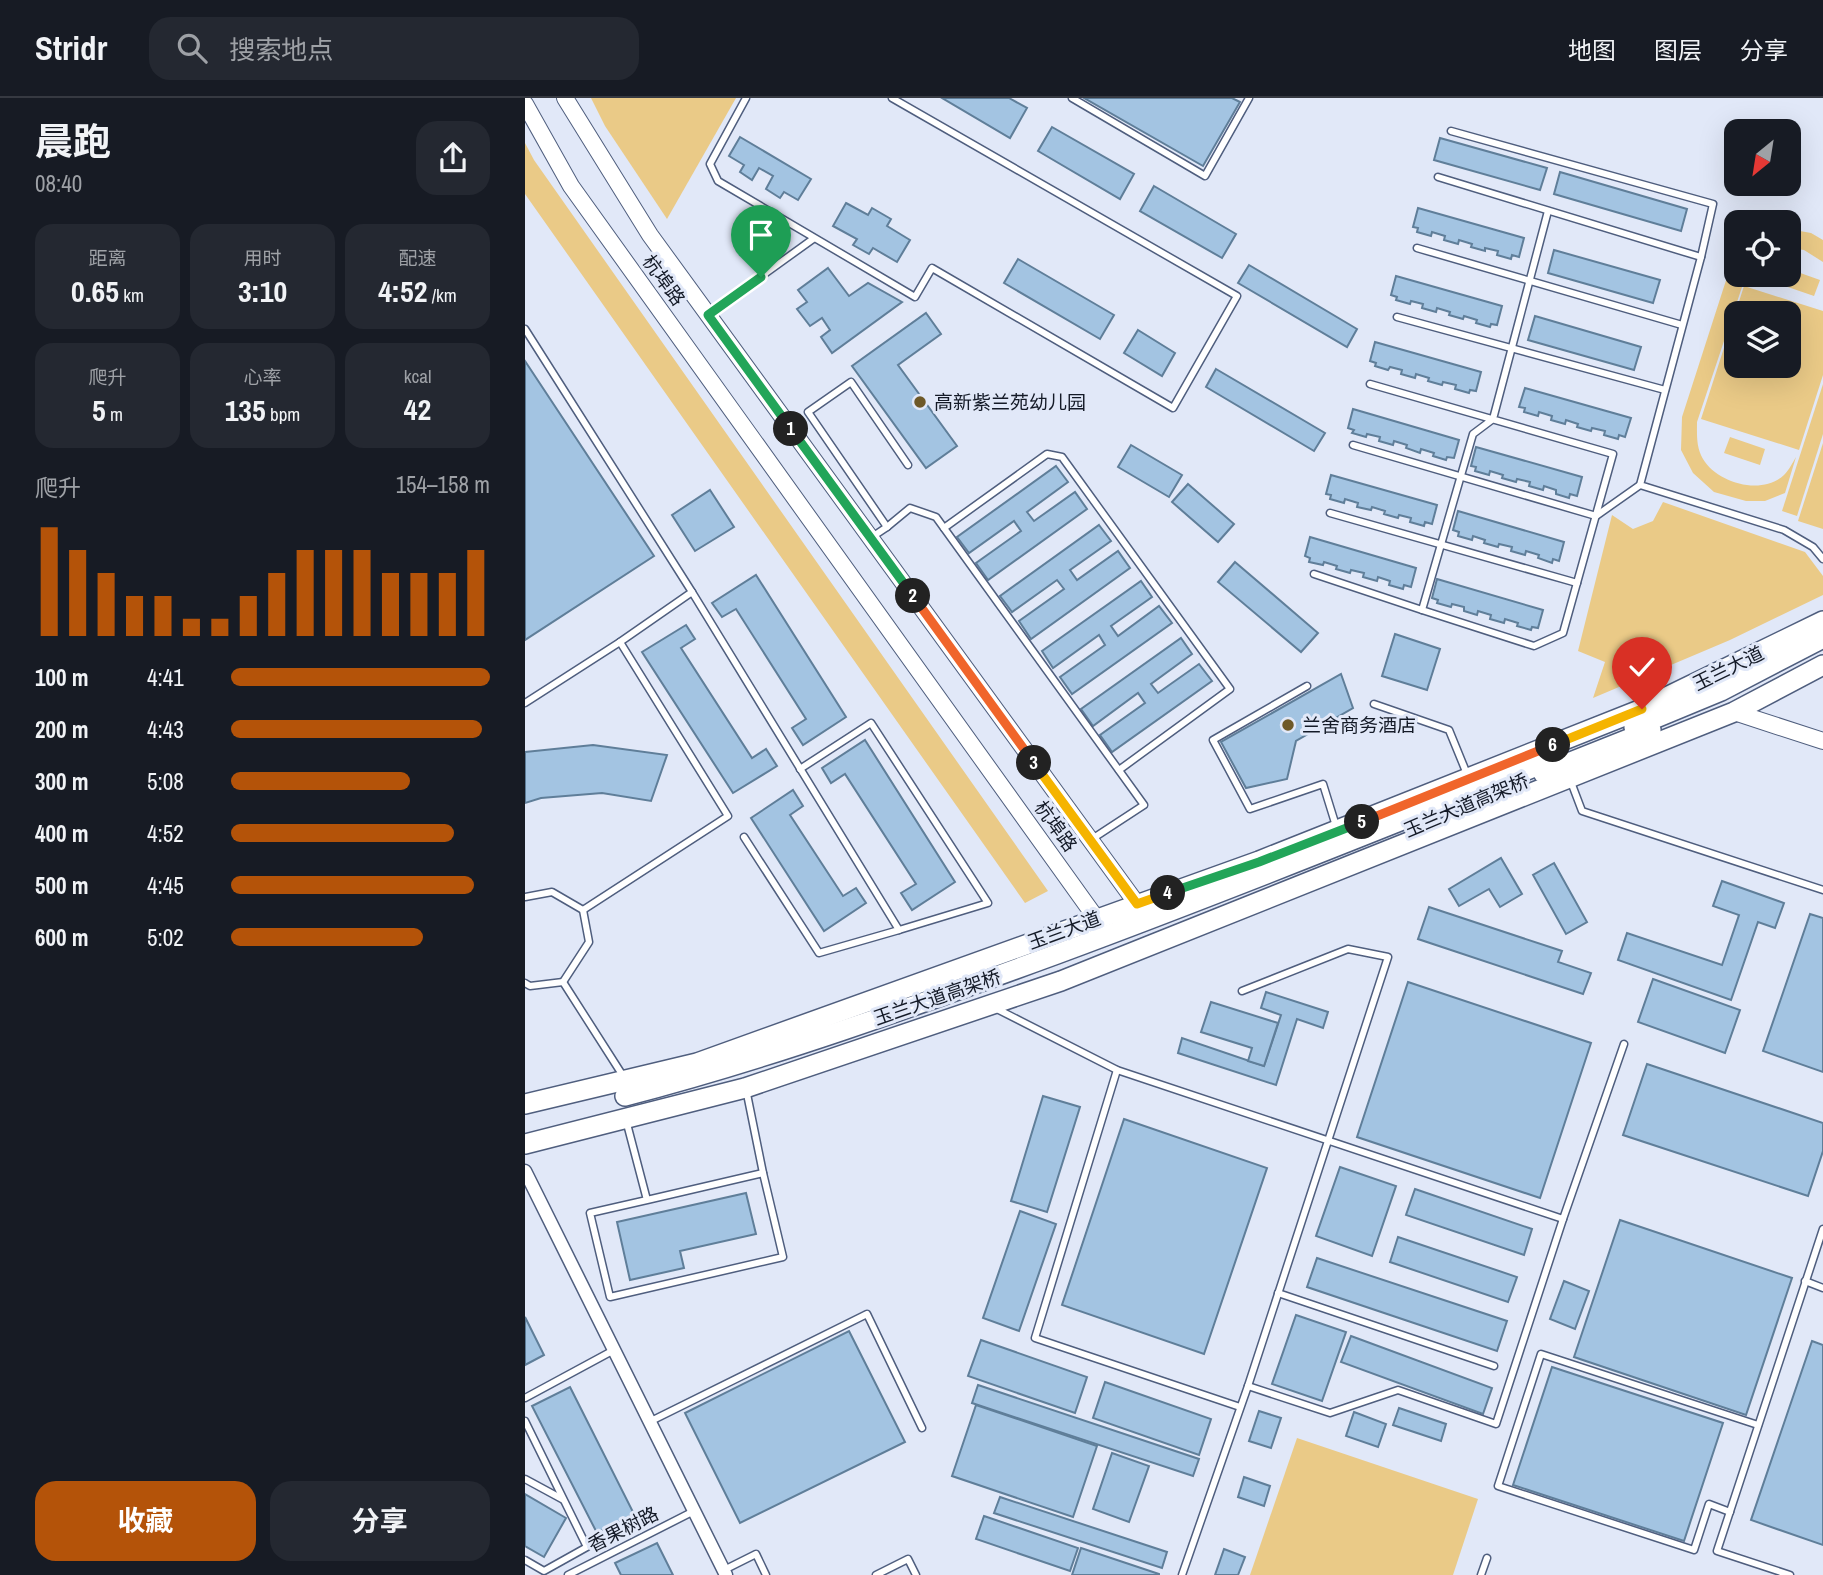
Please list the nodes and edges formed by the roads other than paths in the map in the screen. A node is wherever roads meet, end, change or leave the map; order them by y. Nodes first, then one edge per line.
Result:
1 (565, 98) edge
2 (746, 98) edge
3 (893, 98) edge
4 (1072, 98) edge
5 (1249, 98) edge
6 (525, 104) edge
7 (1451, 131) dead end
8 (1438, 177) dead end
9 (1548, 211) junction
10 (814, 239) junction
11 (1417, 248) dead end
12 (1701, 257) junction
13 (1530, 281) junction
14 (708, 315) junction
15 (1397, 317) dead end
16 (1682, 326) junction
17 (525, 329) edge
18 (1512, 348) junction
19 (1370, 384) dead end
20 (1665, 390) junction
21 (1493, 419) junction
22 (1353, 445) dead end
23 (908, 465) dead end
24 (1460, 478) junction
25 (1640, 485) junction
26 (1329, 513) dead end
27 (1596, 516) junction
28 (887, 527) junction
29 (944, 528) junction
30 (871, 538) junction
31 (1441, 544) junction
32 (1823, 559) edge
33 (1314, 574) dead end
34 (1577, 583) junction
35 (692, 592) junction
36 (1422, 610) junction
37 (1823, 621) edge
38 (1823, 638) edge
39 (620, 642) junction
40 (1823, 656) edge
41 (1823, 665) edge
42 (1307, 685) dead end
43 (525, 703) edge
44 (1374, 704) dead end
45 (1734, 712) junction
46 (1823, 741) edge
47 (800, 769) junction
48 (1119, 770) junction
49 (1569, 777) junction
50 (1469, 779) junction
51 (1338, 831) junction
52 (744, 837) dead end
53 (1091, 840) junction
54 (1823, 890) edge
55 (525, 897) edge
56 (1137, 904) junction
57 (583, 910) junction
58 (1096, 918) junction
59 (899, 930) junction
60 (525, 982) edge
61 (563, 982) junction
62 (1241, 991) dead end
63 (990, 1005) junction
64 (1624, 1044) dead end
65 (1117, 1070) junction
66 (745, 1088) junction
67 (626, 1100) junction
68 (525, 1104) edge
69 (1328, 1141) junction
70 (525, 1144) edge
71 (525, 1171) edge
72 (763, 1173) junction
73 (647, 1200) junction
74 (1563, 1219) junction
75 (1823, 1229) edge
76 (1805, 1281) junction
77 (1823, 1287) edge
78 (1278, 1293) junction
79 (614, 1350) junction
80 (1494, 1366) dead end
81 (1248, 1385) junction
82 (525, 1398) edge
83 (1240, 1407) junction
84 (525, 1421) edge
85 (649, 1422) junction
86 (1758, 1425) junction
87 (922, 1428) dead end
88 (525, 1479) edge
89 (563, 1500) junction
90 (694, 1511) junction
91 (1730, 1512) junction
92 (1487, 1558) dead end
93 (525, 1560) edge
94 (725, 1573) edge
95 (568, 1575) edge
96 (766, 1575) edge
97 (876, 1575) edge
98 (916, 1575) edge
99 (1182, 1575) edge
100 (1481, 1575) edge
101 (1790, 1575) edge

1 - 14 main road, 杭埠路
2 - 10 lane
3 - 10 lane
4 - 5 lane
6 - 58 main road, 杭埠路
7 - 12 lane
8 - 9 lane
9 - 12 lane
9 - 13 lane
10 - 14 lane
11 - 13 lane
12 - 16 lane
13 - 16 lane
13 - 18 lane
14 - 30 main road, 杭埠路
15 - 18 lane
16 - 20 lane
17 - 35 lane
18 - 20 lane
18 - 21 lane
19 - 21 lane
20 - 25 lane
21 - 24 lane
21 - 27 lane
22 - 24 lane
23 - 28 lane
24 - 27 lane
24 - 31 lane
25 - 27 lane
25 - 32 lane
26 - 31 lane
27 - 34 lane
28 - 29 lane
28 - 30 lane
29 - 48 lane
29 - 48 lane
30 - 53 main road, 杭埠路
31 - 34 lane
31 - 36 lane
33 - 36 lane
34 - 36 lane
35 - 39 lane
35 - 47 lane
37 - 50 main road, 玉兰大道
38 - 67 main road, 玉兰大道高架桥
39 - 43 lane
39 - 57 lane
40 - 67 main road, 玉兰大道高架桥
41 - 45 main road, 玉兰大道
42 - 51 lane
44 - 50 lane
45 - 46 main road
45 - 49 main road, 玉兰大道
47 - 59 lane
47 - 59 lane
48 - 53 lane
49 - 54 lane
49 - 63 main road, 玉兰大道
50 - 51 main road, 玉兰大道
51 - 56 main road, 玉兰大道
52 - 59 lane
53 - 56 main road, 杭埠路
55 - 57 lane
56 - 58 main road, 玉兰大道
57 - 61 lane
58 - 67 main road, 玉兰大道
60 - 61 lane
61 - 67 lane
62 - 69 lane
63 - 65 lane
63 - 66 main road, 玉兰大道
64 - 74 lane
65 - 69 lane
65 - 83 lane
66 - 67 main road, 玉兰大道
66 - 72 lane
67 - 68 main road, 玉兰大道
67 - 70 main road, 玉兰大道
67 - 73 lane
69 - 74 lane
69 - 78 lane
71 - 79 street
72 - 73 lane
72 - 73 lane
74 - 81 lane
75 - 76 lane
76 - 77 lane
76 - 86 lane
78 - 80 lane
78 - 81 lane
79 - 82 lane
79 - 85 street
81 - 83 lane
83 - 99 lane
84 - 89 lane
85 - 87 lane
85 - 90 street
86 - 91 lane
86 - 91 lane
88 - 89 lane
89 - 93 lane
90 - 94 street
90 - 95 lane, 香果树路
91 - 101 lane
92 - 100 lane
94 - 96 lane
97 - 98 lane

